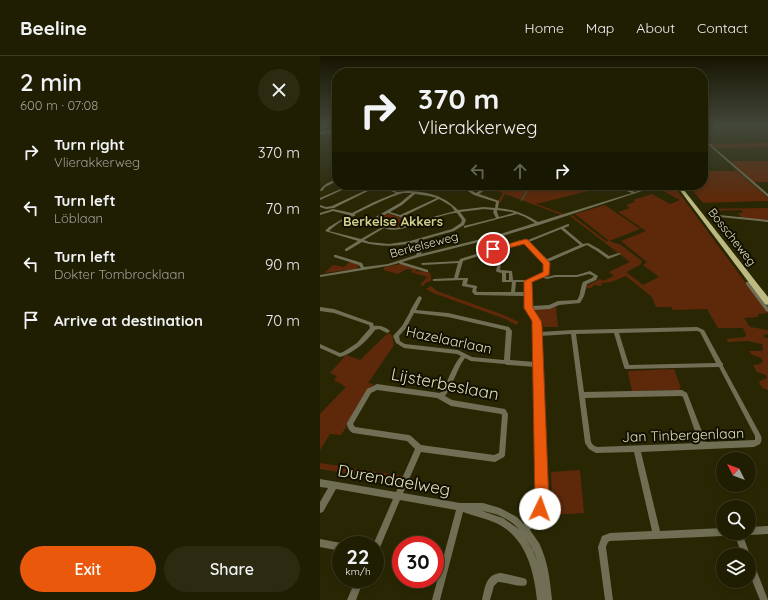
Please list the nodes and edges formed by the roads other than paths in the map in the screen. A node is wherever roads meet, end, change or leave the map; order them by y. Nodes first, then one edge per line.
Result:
1 (716, 150) edge
2 (332, 182) edge
3 (321, 190) edge
4 (340, 190) edge
5 (372, 190) edge
6 (391, 190) edge
7 (469, 190) edge
8 (483, 190) edge
9 (626, 190) edge
10 (644, 190) edge
11 (682, 190) edge
12 (687, 190) edge
13 (398, 193) junction
14 (414, 193) junction
15 (635, 193) junction
16 (331, 194) junction
17 (477, 194) junction
18 (768, 196) edge
19 (440, 198) junction
20 (320, 199) edge
21 (320, 206) edge
22 (333, 208) junction
23 (496, 209) junction
24 (326, 210) junction
25 (388, 212) junction
26 (458, 212) junction
27 (518, 213) junction
28 (320, 214) edge
29 (354, 215) junction
30 (401, 216) junction
31 (720, 216) dead end
32 (498, 218) junction
33 (768, 221) edge
34 (418, 222) junction
35 (538, 224) junction
36 (568, 225) dead end
37 (384, 227) junction
38 (465, 227) dead end
39 (562, 228) junction
40 (416, 240) junction
41 (360, 241) junction
42 (526, 241) junction
43 (583, 246) junction
44 (346, 250) dead end
45 (340, 254) dead end
46 (619, 254) dead end
47 (418, 256) junction
48 (546, 261) junction
49 (460, 262) junction
50 (400, 263) junction
51 (499, 263) dead end
52 (423, 264) dead end
53 (363, 269) junction
54 (427, 271) dead end
55 (504, 272) junction
56 (320, 276) edge
57 (542, 276) junction
58 (578, 276) junction
59 (456, 279) junction
60 (434, 280) dead end
61 (513, 281) junction
62 (528, 281) junction
63 (584, 283) junction
64 (748, 283) dead end
65 (513, 294) junction
66 (528, 294) junction
67 (768, 294) edge
68 (420, 298) dead end
69 (768, 302) edge
70 (528, 308) junction
71 (320, 309) edge
72 (768, 310) edge
73 (412, 311) junction
74 (373, 328) junction
75 (387, 331) dead end
76 (616, 331) junction
77 (573, 332) junction
78 (537, 334) junction
79 (320, 346) edge
80 (464, 356) junction
81 (507, 363) junction
82 (538, 365) junction
83 (721, 366) junction
84 (582, 395) junction
85 (441, 396) junction
86 (704, 446) junction
87 (419, 448) junction
88 (637, 448) junction
89 (320, 483) edge
90 (334, 485) junction
91 (398, 496) junction
92 (462, 507) junction
93 (320, 509) edge
94 (768, 530) edge
95 (756, 531) edge
96 (716, 532) edge
97 (523, 533) junction
98 (657, 535) junction
99 (381, 536) edge
100 (320, 543) edge
101 (332, 546) edge
102 (756, 580) edge
103 (523, 582) dead end
104 (356, 588) edge
105 (351, 600) edge
106 (436, 600) edge
107 (486, 600) edge
108 (540, 600) edge
109 (548, 600) edge
110 (609, 600) edge
111 (764, 600) edge

1 - 18 street
2 - 3 street
3 - 16 street
4 - 16 street
5 - 22 street
6 - 13 street
7 - 17 street
8 - 17 street
9 - 15 street
10 - 15 street, Berkelseweg
11 - 69 main road, Bosscheweg
12 - 67 main road, Bosscheweg
13 - 14 street
13 - 29 street
14 - 19 street
14 - 25 street
15 - 35 street, Berkelseweg
16 - 20 street
17 - 23 street
19 - 26 street
19 - 30 street
21 - 24 street
22 - 24 street
22 - 29 street
23 - 26 street
23 - 27 street
23 - 32 street
24 - 28 street
25 - 30 street
25 - 37 street
26 - 34 street
26 - 40 street
27 - 32 street
27 - 35 street
29 - 41 street
30 - 34 street
31 - 33 street
32 - 38 street
34 - 37 street
35 - 47 street, Berkelseweg
36 - 39 street
37 - 41 street
39 - 42 street
39 - 43 street
40 - 41 street
40 - 47 street
41 - 44 street
42 - 48 street
42 - 49 street
43 - 46 street
43 - 48 street
45 - 53 street
47 - 50 street, Berkelseweg
48 - 57 street
49 - 52 street
49 - 59 street
50 - 53 street, Berkelseweg
50 - 54 street
51 - 55 street
53 - 56 street, Berkelseweg
55 - 61 street
55 - 61 street
57 - 58 street
57 - 62 street
58 - 63 street
58 - 63 street
59 - 60 street
59 - 65 street
61 - 62 street
61 - 65 street
62 - 66 street
63 - 70 street
64 - 72 street, Bosscheweg
65 - 66 street
66 - 70 street
68 - 73 street, Hazelaarlaan
70 - 78 street
71 - 74 street
73 - 80 street, Hazelaarlaan
73 - 81 street, Hazelaarlaan
74 - 75 street
74 - 79 street
76 - 77 street, Jan Tinbergenlaan
76 - 83 street, Jan Tinbergenlaan
76 - 83 street
77 - 78 street, Jan Tinbergenlaan
77 - 84 street, Jan Tinbergenlaan
78 - 82 street
80 - 81 street, Hazelaarlaan
80 - 85 street
81 - 82 street, Hazelaarlaan
82 - 97 street
83 - 86 street, Jan Tinbergenlaan
84 - 86 street
84 - 88 street, Jan Tinbergenlaan
85 - 87 street, Lijsterbeslaan
85 - 87 street, Lijsterbeslaan
86 - 88 street, Jan Tinbergenlaan
87 - 91 street
88 - 98 street
89 - 90 street, Durendaelweg
90 - 91 street, Durendaelweg
90 - 93 street
91 - 92 street, Durendaelweg
91 - 99 street
92 - 97 street, Durendaelweg
92 - 106 street
94 - 95 street
96 - 98 street
97 - 108 street, Durendaelweg
97 - 109 street, Durendaelweg
98 - 110 street
100 - 101 street
102 - 111 street
103 - 107 street
104 - 105 street

